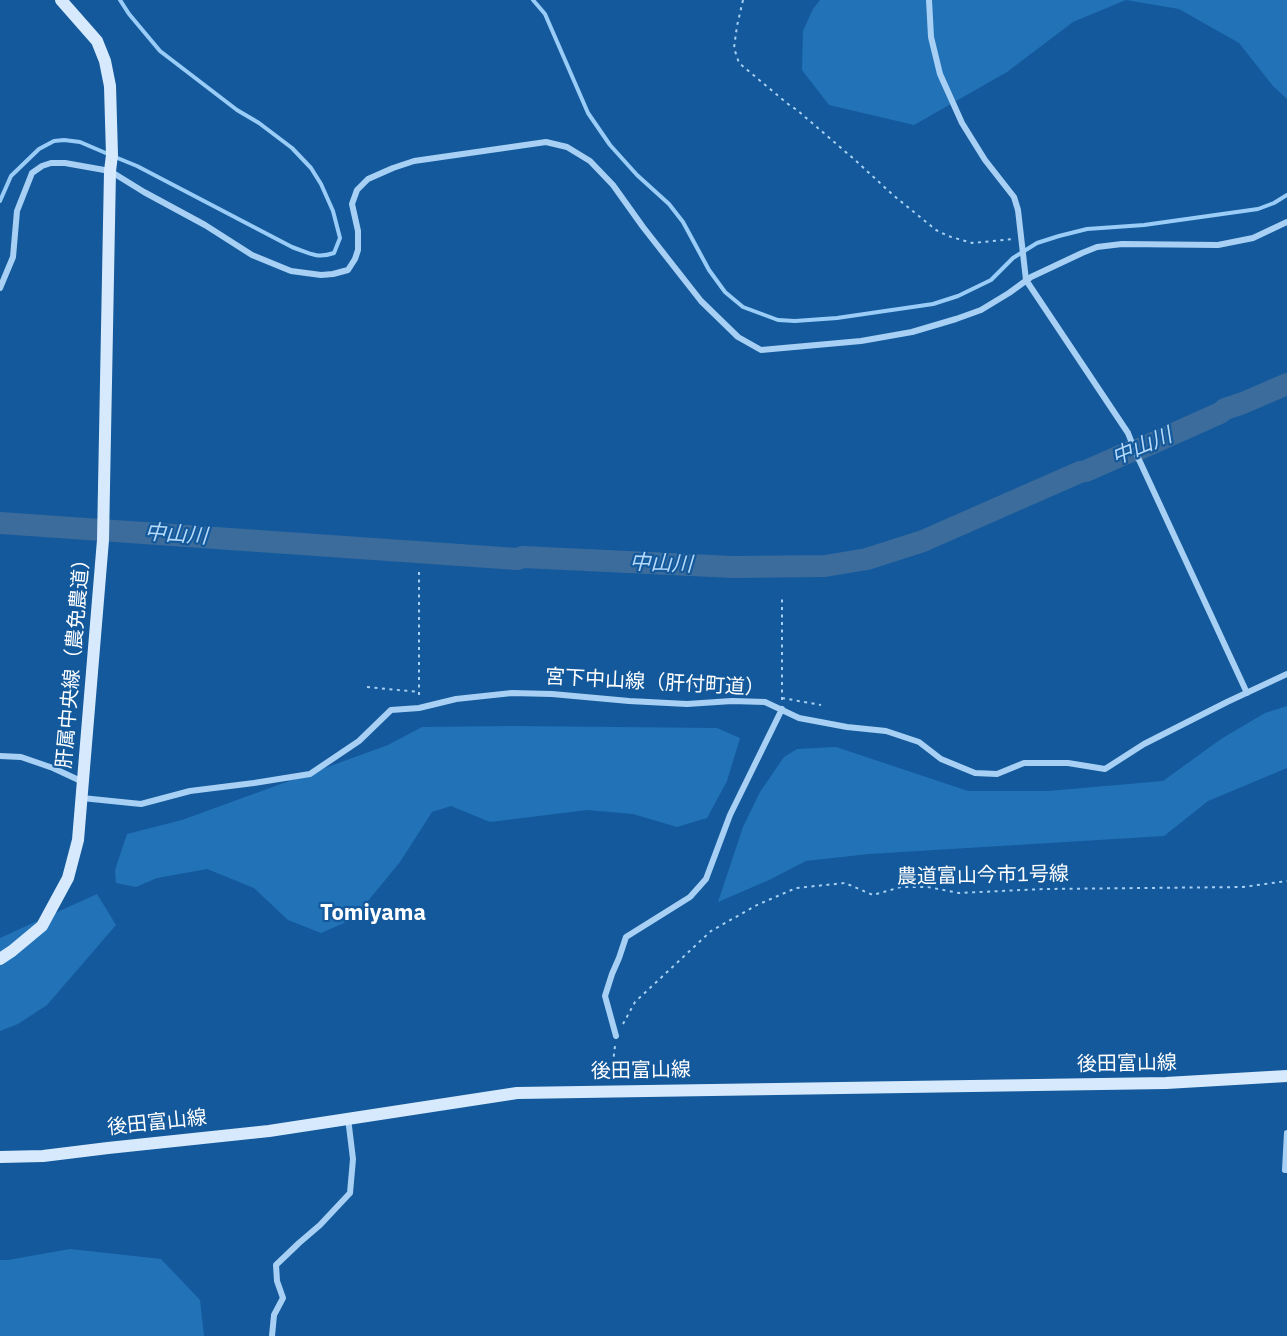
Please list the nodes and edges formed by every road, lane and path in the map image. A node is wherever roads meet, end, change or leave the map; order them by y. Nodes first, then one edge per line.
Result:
1 (62, 0) edge
2 (743, 0) edge
3 (929, 0) edge
4 (110, 171) junction
5 (1287, 222) edge
6 (1022, 238) junction
7 (1026, 280) junction
8 (0, 288) edge
9 (419, 572) dead end
10 (782, 595) dead end
11 (1287, 674) edge
12 (367, 687) dead end
13 (419, 692) junction
14 (1247, 693) junction
15 (782, 698) junction
16 (821, 705) dead end
17 (419, 708) junction
18 (782, 709) junction
19 (0, 756) edge
20 (83, 782) junction
21 (81, 798) junction
22 (1287, 881) edge
23 (0, 958) edge
24 (616, 1036) junction
25 (1287, 1076) edge
26 (609, 1091) junction
27 (348, 1118) junction
28 (1287, 1133) edge
29 (1287, 1143) edge
30 (0, 1158) edge
31 (1287, 1170) edge
32 (272, 1336) edge

1 - 4 main road, 肝属中央線（農免農道）
2 - 6 path
3 - 6 street
4 - 7 street
4 - 8 street
4 - 20 main road, 肝属中央線（農免農道）
5 - 7 street
6 - 7 street
7 - 14 street
9 - 13 path
10 - 15 path
11 - 14 street, 宮下中山線（肝付町道）
12 - 13 path
13 - 17 path
14 - 18 street, 宮下中山線（肝付町道）
15 - 16 path
15 - 18 path
17 - 18 street, 宮下中山線（肝付町道）
17 - 21 street, 宮下中山線（肝付町道）
18 - 24 street
19 - 20 street
20 - 21 main road, 肝属中央線（農免農道）
21 - 23 main road, 肝属中央線（農免農道）
22 - 24 path, 農道富山今市1号線
24 - 26 path, 農道富山今市1号線
25 - 26 main road, 後田富山線
26 - 27 main road, 後田富山線
27 - 30 main road, 後田富山線
27 - 32 street
28 - 29 street
29 - 31 street

